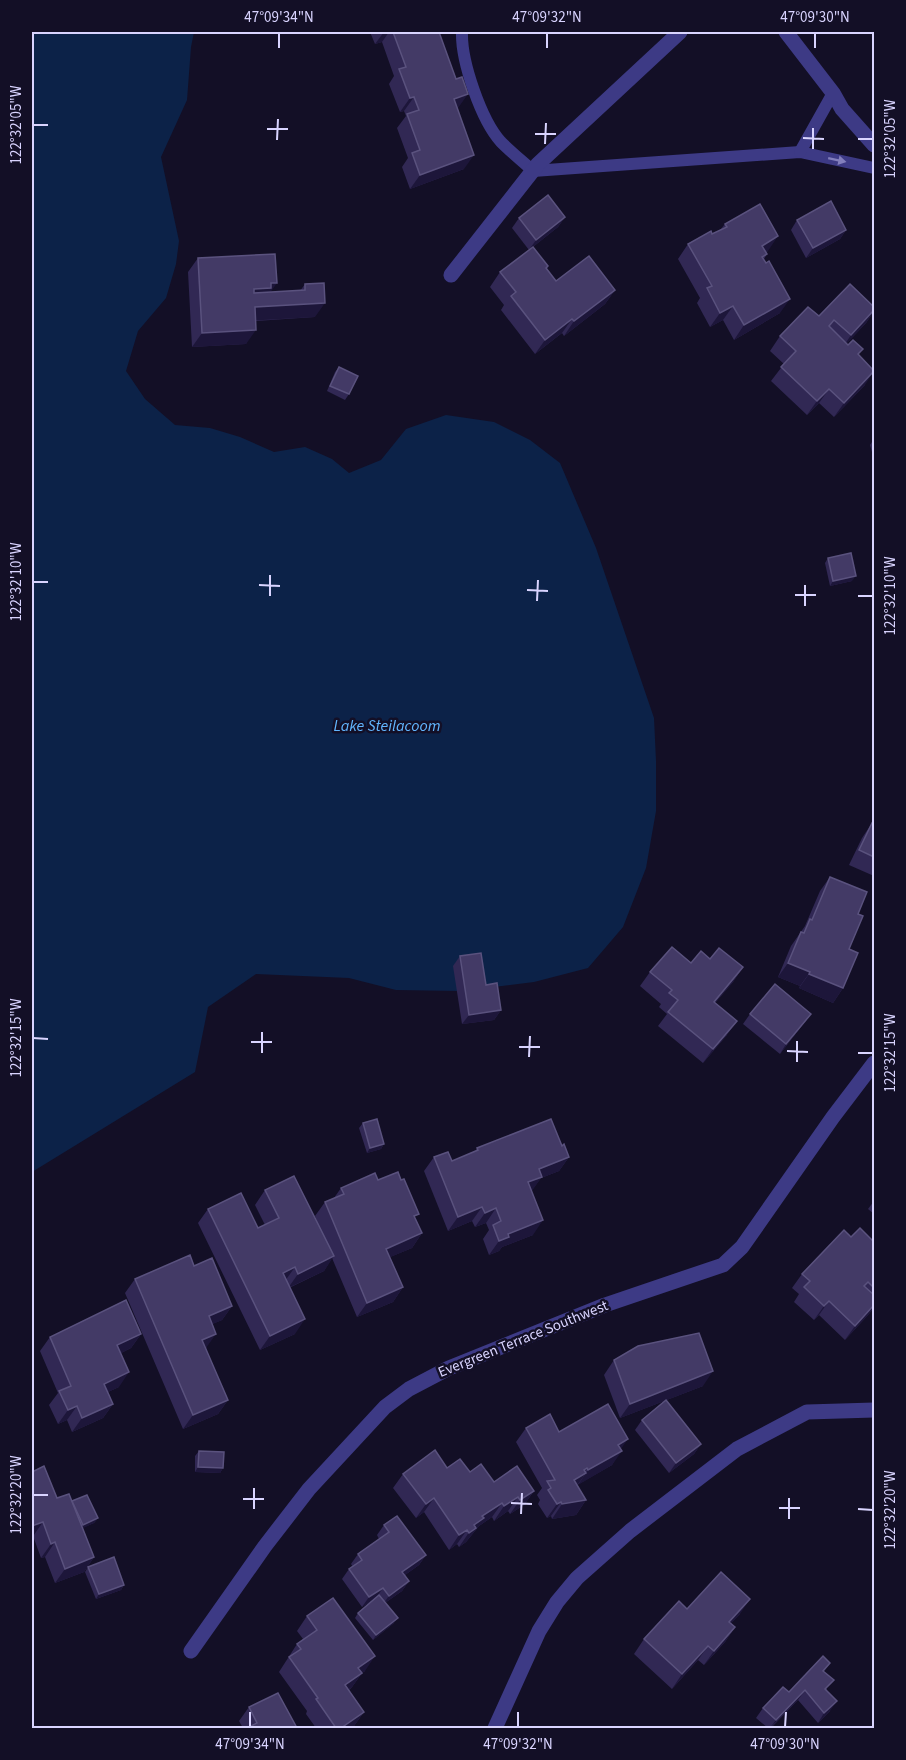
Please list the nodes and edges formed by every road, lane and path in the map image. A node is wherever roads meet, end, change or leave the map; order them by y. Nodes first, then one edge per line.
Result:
1 (462, 32) edge
2 (680, 32) edge
3 (786, 32) edge
4 (833, 93) junction
5 (874, 145) edge
6 (800, 152) junction
7 (874, 168) edge
8 (533, 171) junction
9 (451, 275) dead end
10 (874, 1063) edge
11 (874, 1410) edge
12 (191, 1651) dead end
13 (495, 1728) edge

1 - 8 lane
2 - 8 street
3 - 4 street
4 - 5 street
4 - 6 lane
6 -> 7 lane
6 - 8 lane
8 - 9 street
10 - 12 street, Evergreen Terrace Southwest
11 - 13 street

